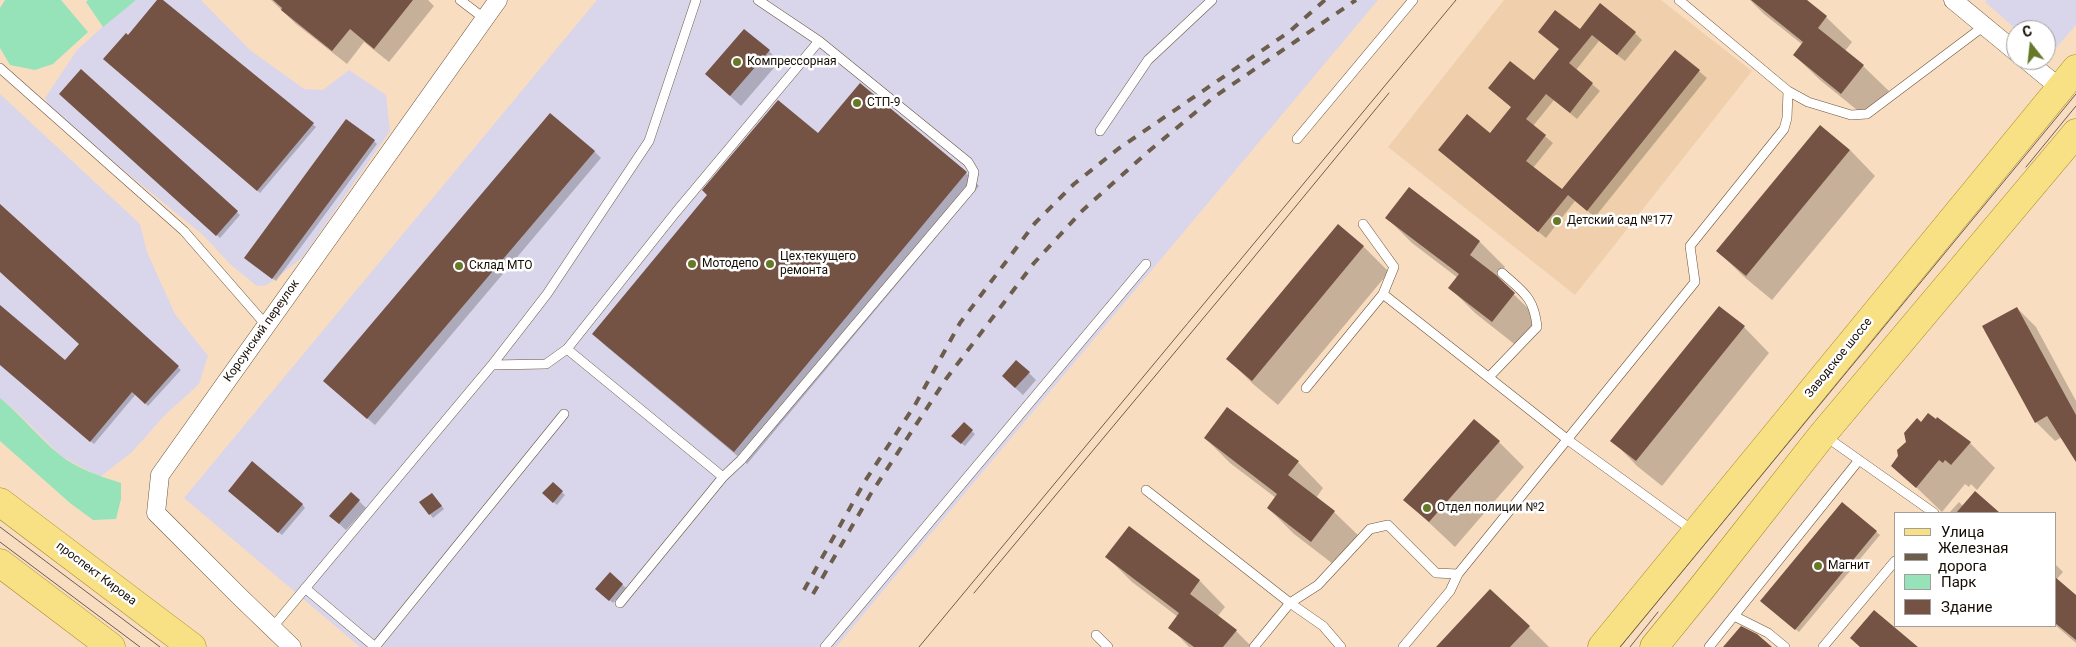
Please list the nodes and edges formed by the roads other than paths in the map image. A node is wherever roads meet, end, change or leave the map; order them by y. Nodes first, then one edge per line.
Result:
1 (460, 0) edge
2 (498, 0) edge
3 (696, 0) edge
4 (758, 0) edge
5 (1212, 0) edge
6 (1413, 0) edge
7 (1679, 0) edge
8 (1953, 0) edge
9 (485, 19) junction
10 (1984, 26) junction
11 (819, 41) junction
12 (2006, 44) edge
13 (0, 68) edge
14 (2049, 70) edge
15 (2068, 78) edge
16 (1788, 91) junction
17 (1100, 131) dead end
18 (2076, 133) edge
19 (1297, 139) dead end
20 (1363, 224) dead end
21 (1146, 264) dead end
22 (1502, 273) dead end
23 (1383, 294) junction
24 (266, 325) junction
25 (567, 349) junction
26 (492, 365) junction
27 (1489, 377) junction
28 (1306, 388) dead end
29 (564, 414) dead end
30 (1822, 434) junction
31 (1568, 440) junction
32 (1859, 460) junction
33 (723, 477) junction
34 (1146, 490) dead end
35 (0, 502) edge
36 (1933, 512) edge
37 (1697, 533) junction
38 (1894, 562) edge
39 (0, 563) edge
40 (1458, 574) junction
41 (305, 588) junction
42 (1290, 602) junction
43 (620, 603) dead end
44 (1734, 616) junction
45 (272, 628) junction
46 (1096, 635) dead end
47 (111, 647) edge
48 (192, 647) edge
49 (292, 647) edge
50 (375, 647) edge
51 (826, 647) edge
52 (1108, 647) edge
53 (1254, 647) edge
54 (1341, 647) edge
55 (1402, 647) edge
56 (1602, 647) edge
57 (1654, 647) edge
58 (1709, 647) edge
59 (1785, 647) edge
60 (1823, 647) edge

1 - 9 lane
2 - 9 street, Корсунский переулок
3 - 26 lane
4 - 11 lane
5 - 17 lane
6 - 19 lane
7 - 16 lane
8 - 10 street
9 - 24 street, Корсунский переулок
10 - 12 street
10 - 16 lane
11 - 25 lane
11 - 33 lane
13 - 24 lane
14 - 15 street
15 - 37 main road, Заводское шоссе
16 - 31 lane
18 - 30 main road
20 - 23 lane
21 - 51 lane
22 - 27 lane
23 - 27 lane
23 - 28 lane
24 - 45 street, Корсунский переулок
25 - 26 lane
25 - 33 lane
26 - 41 lane
27 - 31 lane
29 - 50 lane
30 - 32 lane
30 - 57 main road
31 - 37 lane
31 - 40 lane
32 - 36 lane
32 - 44 lane
33 - 43 lane
34 - 42 lane
35 - 48 main road, проспект Кирова
37 - 56 main road, Заводское шоссе
38 - 60 lane
39 - 47 main road
40 - 42 lane
40 - 55 lane
41 - 45 lane
41 - 50 lane
42 - 53 lane
42 - 54 lane
44 - 58 lane
44 - 59 lane
45 - 49 street, Корсунский переулок
46 - 52 lane

